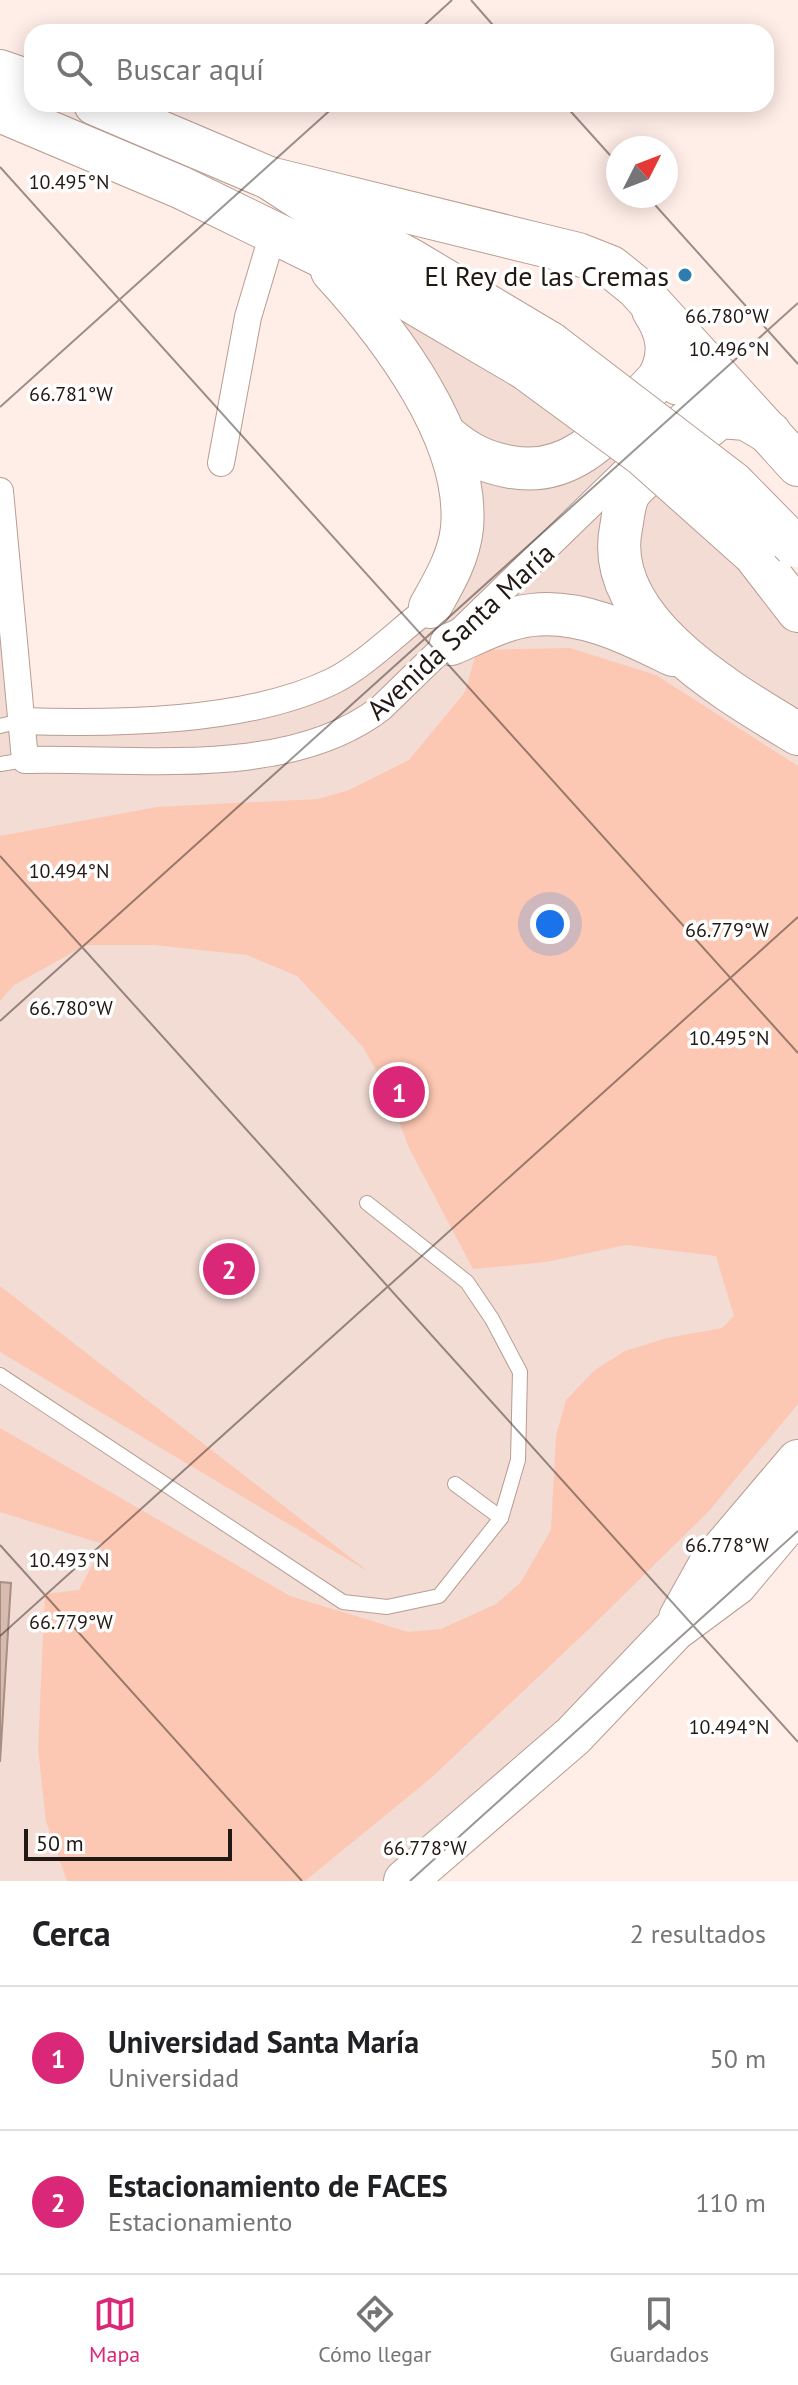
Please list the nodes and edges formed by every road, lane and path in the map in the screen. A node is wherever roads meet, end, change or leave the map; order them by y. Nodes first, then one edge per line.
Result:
1 (0, 71) edge
2 (24, 79) edge
3 (0, 111) edge
4 (114, 112) edge
5 (269, 178) junction
6 (273, 233) junction
7 (320, 258) junction
8 (637, 288) junction
9 (538, 356) junction
10 (712, 370) junction
11 (675, 391) dead end
12 (445, 435) junction
13 (786, 451) edge
14 (221, 463) dead end
15 (0, 491) edge
16 (796, 548) edge
17 (430, 607) joint
18 (798, 611) edge
19 (451, 644) junction
20 (702, 669) junction
21 (10, 724) edge
22 (798, 734) edge
23 (13, 762) edge
24 (367, 1203) dead end
25 (0, 1375) edge
26 (798, 1461) edge
27 (455, 1484) dead end
28 (798, 1510) edge
29 (501, 1518) junction
30 (674, 1630) junction
31 (405, 1881) edge

1 - 2 main road
3 - 6 main road
4 - 5 main road
5 - 8 main road
5 - 9 main road
6 - 7 main road
6 - 14 street
7 - 9 main road
7 - 12 main road
8 - 10 main road
8 - 12 main road
9 - 16 main road, bridge
9 - 18 main road, bridge
10 - 11 street
10 - 13 main road
10 - 19 street, Avenida Santa María
12 - 17 main road
13 - 20 main road
15 - 21 street
17 - 21 street, Avenida Santa María
19 - 20 main road
19 - 23 street, Avenida Santa María
20 - 22 main road
21 - 23 street
24 - 29 lane
25 - 29 lane
26 - 30 main road
27 - 29 lane
28 - 30 main road
30 - 31 main road

